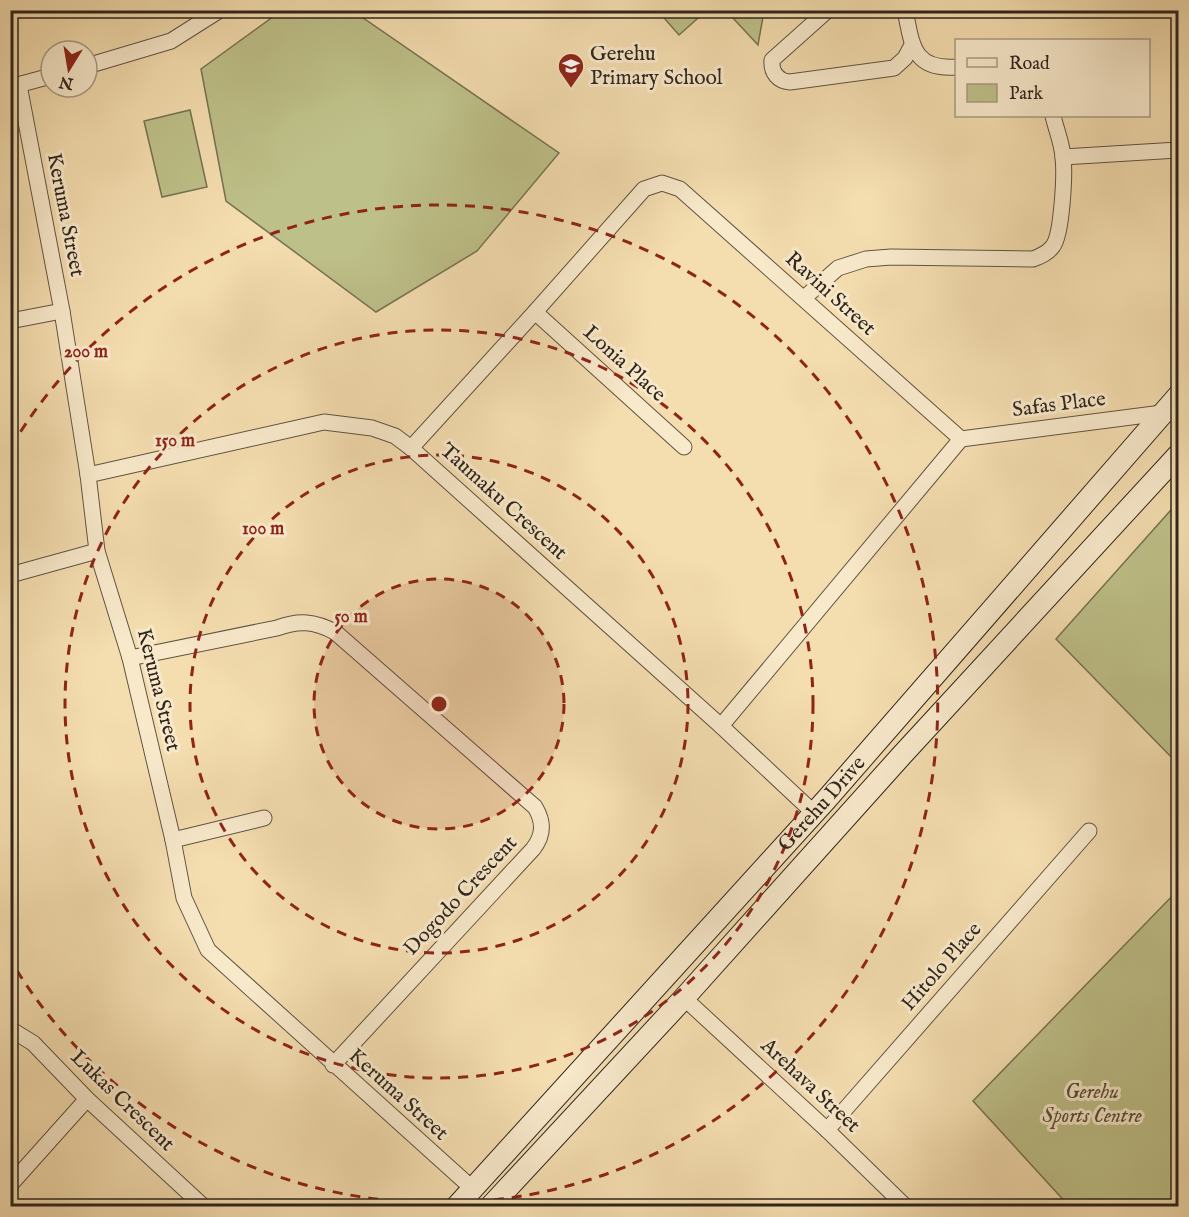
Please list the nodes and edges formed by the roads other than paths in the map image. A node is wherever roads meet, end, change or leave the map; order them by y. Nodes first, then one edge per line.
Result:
1 (220, 10) edge
2 (828, 10) edge
3 (905, 10) edge
4 (912, 45) junction
5 (99, 62) edge
6 (955, 67) edge
7 (39, 79) edge
8 (15, 86) edge
9 (1053, 117) edge
10 (1179, 150) edge
11 (1064, 158) junction
12 (804, 298) junction
13 (62, 311) junction
14 (536, 312) junction
15 (10, 321) edge
16 (1179, 396) edge
17 (1162, 413) junction
18 (961, 439) junction
19 (684, 447) dead end
20 (411, 448) junction
21 (1179, 455) edge
22 (88, 475) junction
23 (98, 551) junction
24 (10, 575) edge
25 (130, 658) junction
26 (721, 726) junction
27 (814, 813) junction
28 (264, 818) dead end
29 (1089, 831) dead end
30 (173, 840) junction
31 (684, 998) junction
32 (10, 1029) edge
33 (333, 1065) junction
34 (87, 1099) junction
35 (827, 1130) junction
36 (10, 1185) edge
37 (473, 1189) junction
38 (203, 1206) edge
39 (458, 1206) edge
40 (491, 1206) edge
41 (905, 1206) edge

1 - 5 street
2 - 4 street
3 - 4 street
4 - 6 street
7 - 8 street
8 - 13 street, Keruma Street
9 - 11 street
10 - 11 street
11 - 12 street
12 - 14 street, Ravini Street
12 - 18 street, Ravini Street
13 - 15 street
13 - 22 street, Keruma Street
14 - 19 street, Lonia Place
14 - 20 street, Ravini Street
16 - 17 street, Gerehu Drive
17 - 18 street, Safas Place
17 - 27 street, Gerehu Drive
18 - 26 street
20 - 22 street, Taumaku Crescent
20 - 26 street, Taumaku Crescent
21 - 31 street, Gerehu Drive
22 - 23 street, Keruma Street
23 - 24 street
23 - 25 street, Keruma Street
25 - 30 street, Keruma Street
25 - 33 street, Dogodo Crescent
26 - 27 street, Taumaku Crescent
27 - 37 street, Gerehu Drive
28 - 30 street
29 - 35 street, Hitolo Place
30 - 33 street, Keruma Street
31 - 35 street, Arehava Street
31 - 40 street, Gerehu Drive
32 - 34 street, Lukas Crescent
33 - 37 street, Keruma Street
34 - 36 street
34 - 38 street, Lukas Crescent
35 - 41 street, Arehava Street
37 - 39 street, Gerehu Drive

